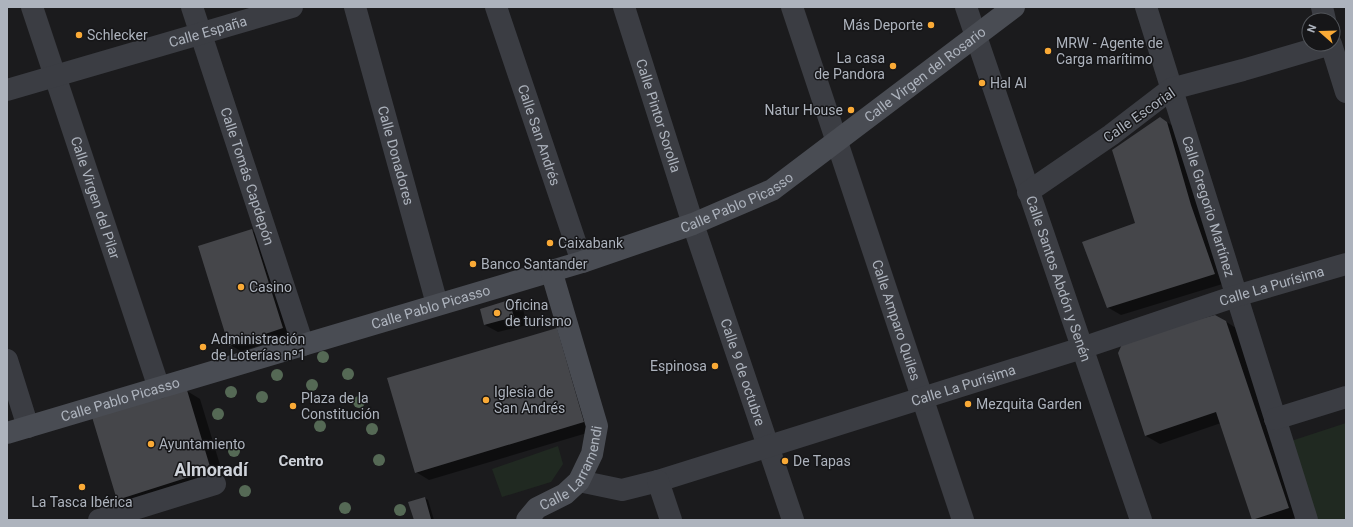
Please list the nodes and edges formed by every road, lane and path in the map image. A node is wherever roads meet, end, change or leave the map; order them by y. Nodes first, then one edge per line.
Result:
1 (32, 7) edge
2 (192, 7) edge
3 (292, 7) edge
4 (355, 7) edge
5 (496, 7) edge
6 (624, 7) edge
7 (792, 7) edge
8 (966, 7) edge
9 (1014, 7) edge
10 (1146, 7) edge
11 (200, 34) junction
12 (975, 38) junction
13 (1302, 52) edge
14 (1335, 52) edge
15 (55, 76) junction
16 (1172, 89) junction
17 (7, 90) edge
18 (1346, 92) edge
19 (837, 142) junction
20 (1028, 192) junction
21 (694, 224) junction
22 (582, 262) junction
23 (1346, 264) edge
24 (551, 270) junction
25 (1236, 296) junction
26 (437, 304) junction
27 (303, 344) junction
28 (1082, 348) junction
29 (7, 360) edge
30 (159, 388) junction
31 (1346, 397) edge
32 (923, 398) junction
33 (1275, 419) junction
34 (28, 427) junction
35 (7, 433) edge
36 (768, 446) junction
37 (658, 481) junction
38 (578, 482) junction
39 (215, 484) dead end
40 (99, 520) edge
41 (527, 520) edge
42 (671, 520) edge
43 (793, 520) edge
44 (963, 520) edge
45 (1141, 520) edge
46 (1307, 520) edge

1 - 15 street, Calle Virgen del Pilar
2 - 11 street, Calle Tomás Capdepón
3 - 11 street, Calle España
4 - 26 street, Calle Donadores
5 - 22 street, Calle San Andrés
6 - 21 street, Calle Pintor Sorolla
7 - 19 street, Calle Amparo Quiles
8 - 12 street, Calle Santos Abdón y Senén
9 - 12 main road, Calle Virgen del Rosario
10 - 16 street, Calle Gregorio Martínez
11 - 15 street, Calle España
11 - 27 street, Calle Tomás Capdepón
12 - 19 main road, Calle Virgen del Rosario
12 - 20 street, Calle Santos Abdón y Senén
13 - 16 street, Calle Escorial
14 - 18 street
15 - 17 street, Calle España
15 - 30 street, Calle Virgen del Pilar
16 - 20 street, Calle Escorial
16 - 25 street, Calle Gregorio Martínez
19 - 21 main road, Calle Pablo Picasso
19 - 32 street, Calle Amparo Quiles
20 - 28 street, Calle Santos Abdón y Senén
21 - 22 main road, Calle Pablo Picasso
21 - 36 street, Calle 9 de octubre
22 - 24 main road, Calle Pablo Picasso
23 - 25 street, Calle La Purísima
24 - 26 main road, Calle Pablo Picasso
24 - 38 main road, Calle Larramendi
25 - 28 street, Calle La Purísima
25 - 33 street, Calle Gregorio Martínez
26 - 27 main road, Calle Pablo Picasso
27 - 30 main road, Calle Pablo Picasso
28 - 32 street, Calle La Purísima
28 - 45 street, Calle Santos Abdón y Senén
29 - 34 street
30 - 34 main road, Calle Pablo Picasso
31 - 33 street
32 - 36 street, Calle La Purísima
32 - 44 street, Calle Amparo Quiles
33 - 46 street, Calle Gregorio Martínez
34 - 35 main road, Calle Pablo Picasso
36 - 37 street, Calle La Purísima
36 - 43 street, Calle 9 de octubre
37 - 38 street, Calle La Purísima
37 - 42 street
38 - 41 main road, Calle Larramendi
39 - 40 street

